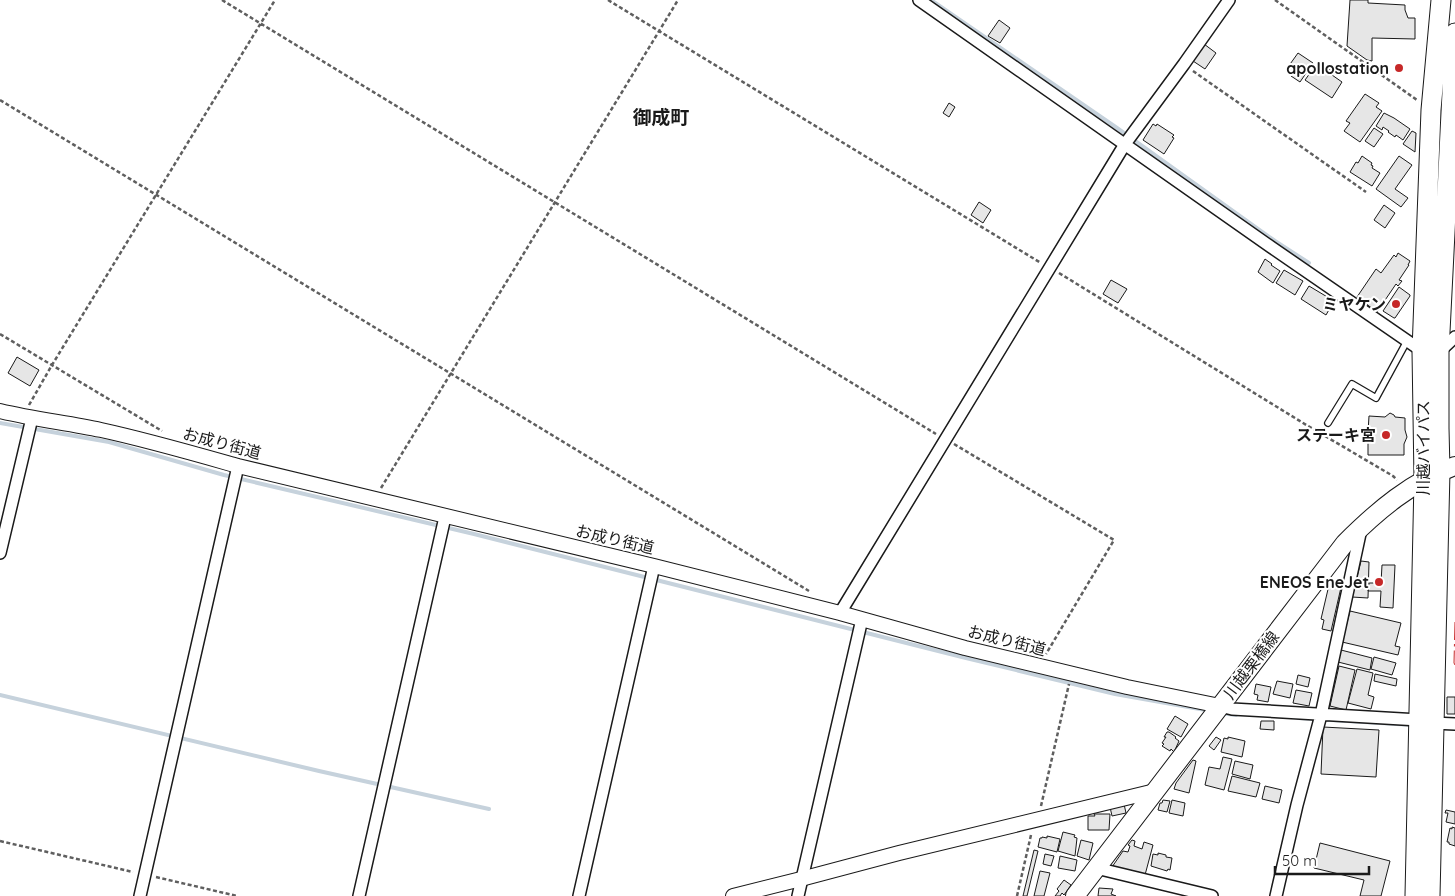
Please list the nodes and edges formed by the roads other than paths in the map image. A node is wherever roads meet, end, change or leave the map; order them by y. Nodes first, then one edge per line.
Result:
1 (919, 0) edge
2 (1229, 0) edge
3 (1441, 0) edge
4 (1455, 33) edge
5 (1453, 128) edge
6 (1125, 144) junction
7 (1455, 337) edge
8 (1423, 348) junction
9 (0, 411) edge
10 (28, 418) junction
11 (1328, 423) dead end
12 (238, 466) junction
13 (1448, 469) edge
14 (1424, 480) junction
15 (445, 517) junction
16 (1361, 527) junction
17 (0, 553) edge
18 (654, 566) junction
19 (840, 613) junction
20 (862, 620) junction
21 (1220, 706) junction
22 (1321, 715) junction
23 (1426, 722) junction
24 (1455, 724) edge
25 (1155, 791) junction
26 (1096, 868) junction
27 (801, 880) junction
28 (140, 896) edge
29 (359, 896) edge
30 (579, 896) edge
31 (733, 896) edge
32 (798, 896) edge
33 (1075, 896) edge
34 (1212, 896) edge
35 (1276, 896) edge
36 (1415, 896) edge
37 (1430, 896) edge

1 - 6 street
2 - 6 street
3 - 8 highway, 川越バイパス
4 - 5 highway, 川越バイパス
5 - 8 highway, 川越バイパス
6 - 8 street
6 - 19 street
7 - 8 street
8 - 11 lane
8 - 13 highway, 川越バイパス
8 - 14 highway, 川越バイパス
9 - 10 street, お成り街道
10 - 12 street, お成り街道
10 - 17 street
12 - 15 street, お成り街道
12 - 28 street
13 - 14 main road, 川越栗橋線
13 - 23 highway, 川越バイパス
14 - 16 main road, 川越栗橋線
14 - 23 highway, 川越バイパス
15 - 18 street, お成り街道
15 - 29 street
16 - 21 main road, 川越栗橋線
16 - 22 street
18 - 19 street, お成り街道
18 - 30 street
19 - 20 street, お成り街道
20 - 21 street, お成り街道
20 - 27 street
21 - 22 street
21 - 25 main road, 川越栗橋線
22 - 23 street
22 - 35 street
23 - 24 street
23 - 36 highway, 川越バイパス
23 - 37 highway, 川越バイパス
25 - 26 main road, 川越栗橋線
25 - 27 street
26 - 33 main road, 川越栗橋線
26 - 34 street
27 - 31 street
27 - 32 street

